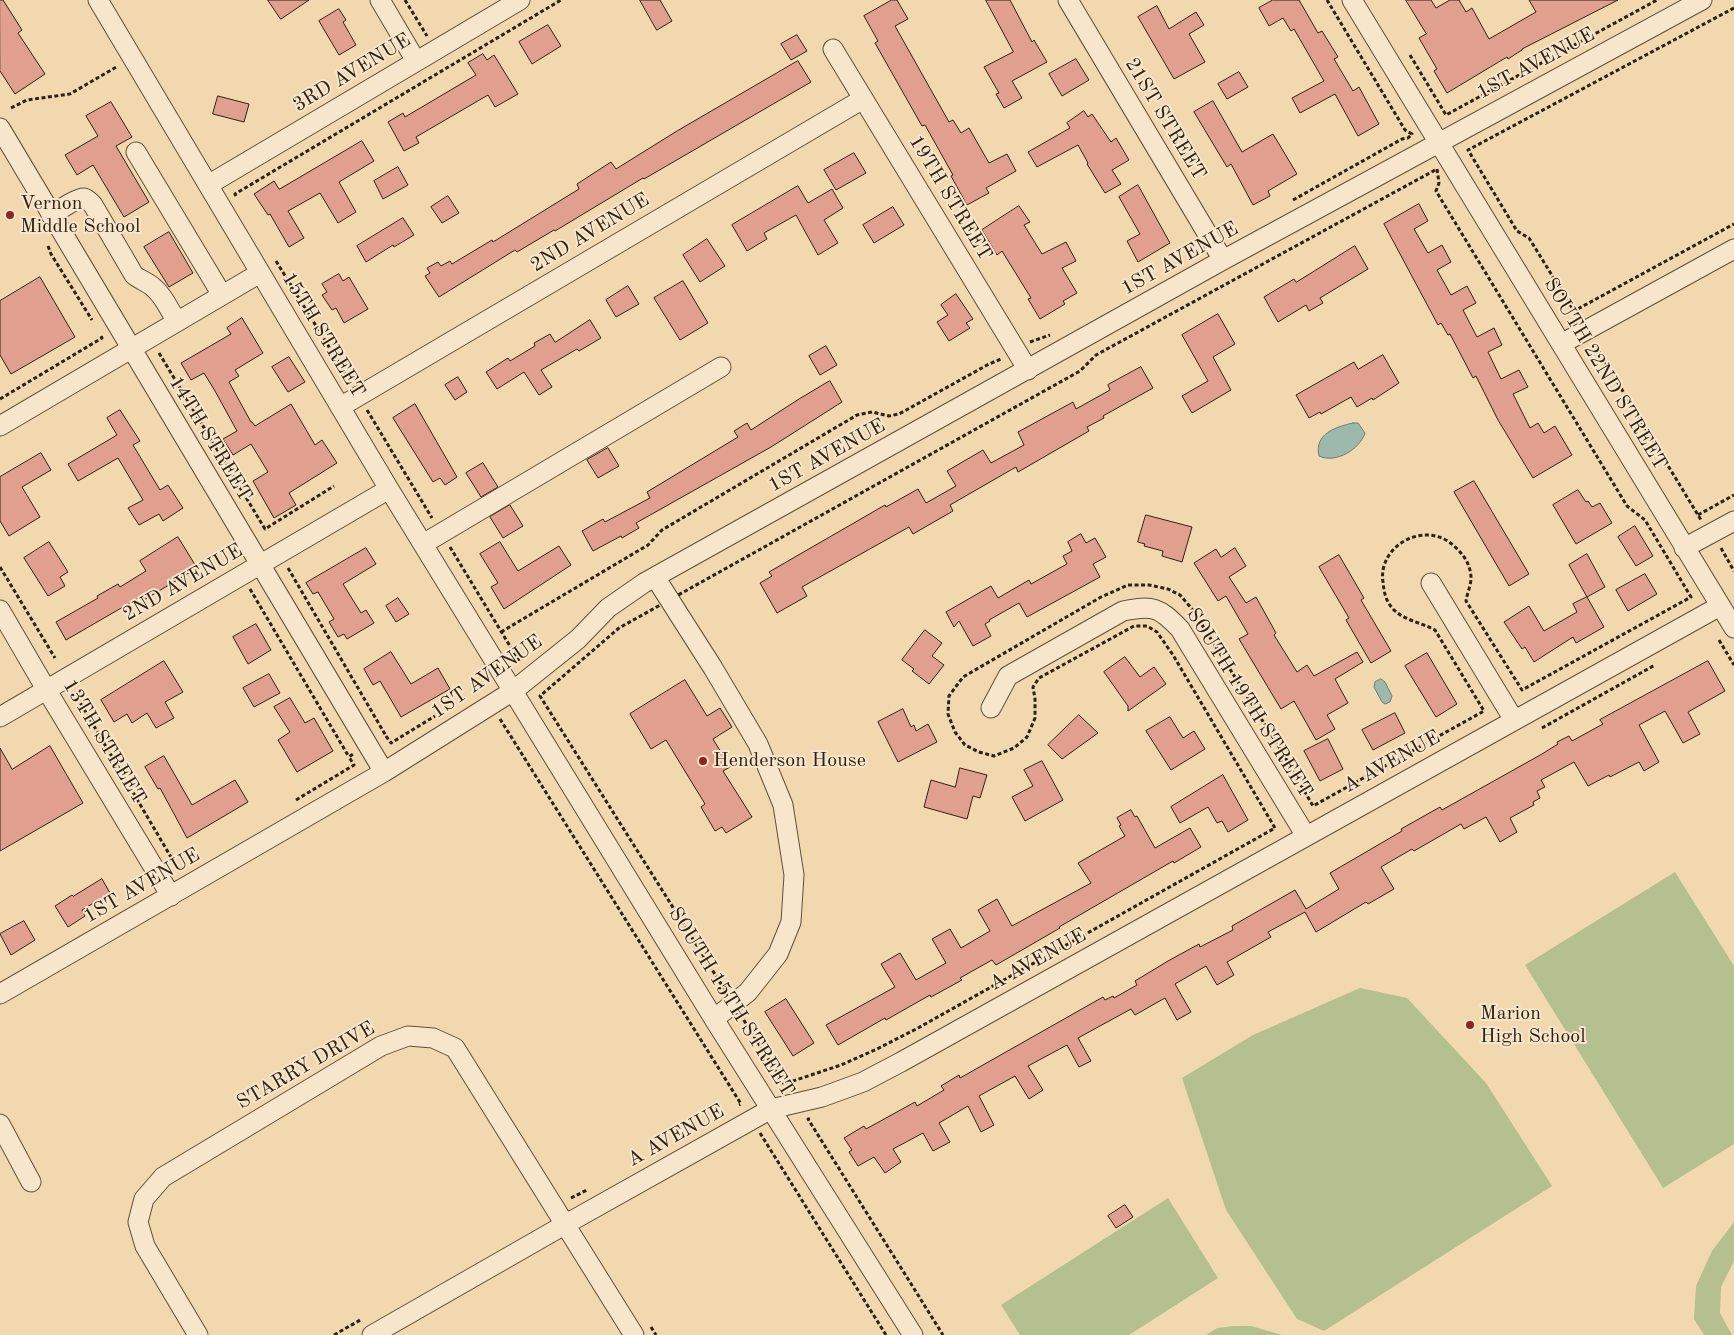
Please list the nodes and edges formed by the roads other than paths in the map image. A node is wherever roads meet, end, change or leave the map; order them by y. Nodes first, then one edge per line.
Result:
1 (98, 0) edge
2 (380, 0) edge
3 (520, 0) edge
4 (1068, 0) edge
5 (1352, 0) edge
6 (1702, 0) edge
7 (833, 49) dead end
8 (416, 61) junction
9 (863, 98) junction
10 (1, 133) edge
11 (1439, 142) junction
12 (136, 152) dead end
13 (208, 185) junction
14 (51, 215) junction
15 (1734, 250) edge
16 (1223, 260) junction
17 (260, 273) junction
18 (222, 295) junction
19 (177, 322) junction
20 (1561, 344) junction
21 (130, 349) junction
22 (721, 367) dead end
23 (1028, 370) junction
24 (340, 407) junction
25 (0, 426) edge
26 (389, 489) junction
27 (1734, 521) edge
28 (423, 544) junction
29 (1684, 548) junction
30 (259, 565) junction
31 (655, 577) junction
32 (1431, 583) dead end
33 (1720, 606) junction
34 (0, 610) edge
35 (1734, 628) edge
36 (46, 689) junction
37 (513, 691) junction
38 (991, 708) dead end
39 (0, 716) edge
40 (1514, 720) junction
41 (384, 772) junction
42 (1306, 836) junction
43 (171, 896) junction
44 (0, 994) edge
45 (714, 1019) junction
46 (771, 1109) junction
47 (0, 1124) edge
48 (31, 1182) dead end
49 (566, 1224) junction
50 (198, 1335) edge
51 (372, 1335) edge
52 (634, 1335) edge
53 (913, 1335) edge

1 - 13 street, 15TH STREET
2 - 8 street
3 - 8 street, 3RD AVENUE
4 - 16 street, 21ST STREET
5 - 11 street, SOUTH 22ND STREET
6 - 11 street, 1ST AVENUE
7 - 9 street, 19TH STREET
8 - 13 street, 3RD AVENUE
9 - 23 street, 19TH STREET
9 - 24 street, 2ND AVENUE
10 - 14 street, 14TH STREET
11 - 16 street, 1ST AVENUE
11 - 20 street, SOUTH 22ND STREET
12 - 18 street
13 - 17 street, 15TH STREET
14 - 19 street
14 - 21 street, 14TH STREET
15 - 20 street
16 - 23 street, 1ST AVENUE
17 - 18 street
17 - 24 street, 15TH STREET
18 - 19 street
19 - 21 street
20 - 29 street, SOUTH 22ND STREET
21 - 25 street
21 - 30 street, 14TH STREET
22 - 28 street
23 - 31 street, 1ST AVENUE
24 - 26 street, 15TH STREET
26 - 28 street, 15TH STREET
26 - 30 street, 2ND AVENUE
27 - 29 street
28 - 37 street, 15TH STREET
29 - 33 street, SOUTH 22ND STREET
30 - 36 street, 2ND AVENUE
30 - 41 street, 14TH STREET
31 - 37 street, 1ST AVENUE
31 - 45 street
32 - 40 street
33 - 35 street, SOUTH 22ND STREET
33 - 40 street, A AVENUE
34 - 36 street, 13TH STREET
36 - 39 street, 2ND AVENUE
36 - 43 street, 13TH STREET
37 - 41 street, 1ST AVENUE
37 - 45 street, SOUTH 15TH STREET
38 - 42 street, SOUTH 19TH STREET
40 - 42 street, A AVENUE
41 - 43 street, 1ST AVENUE
42 - 46 street, A AVENUE
43 - 44 street, 1ST AVENUE
45 - 46 street, SOUTH 15TH STREET
46 - 49 street, A AVENUE
46 - 53 street, SOUTH 15TH STREET
47 - 48 street
49 - 50 street, STARRY DRIVE
49 - 51 street, A AVENUE
49 - 52 street, STARRY DRIVE

